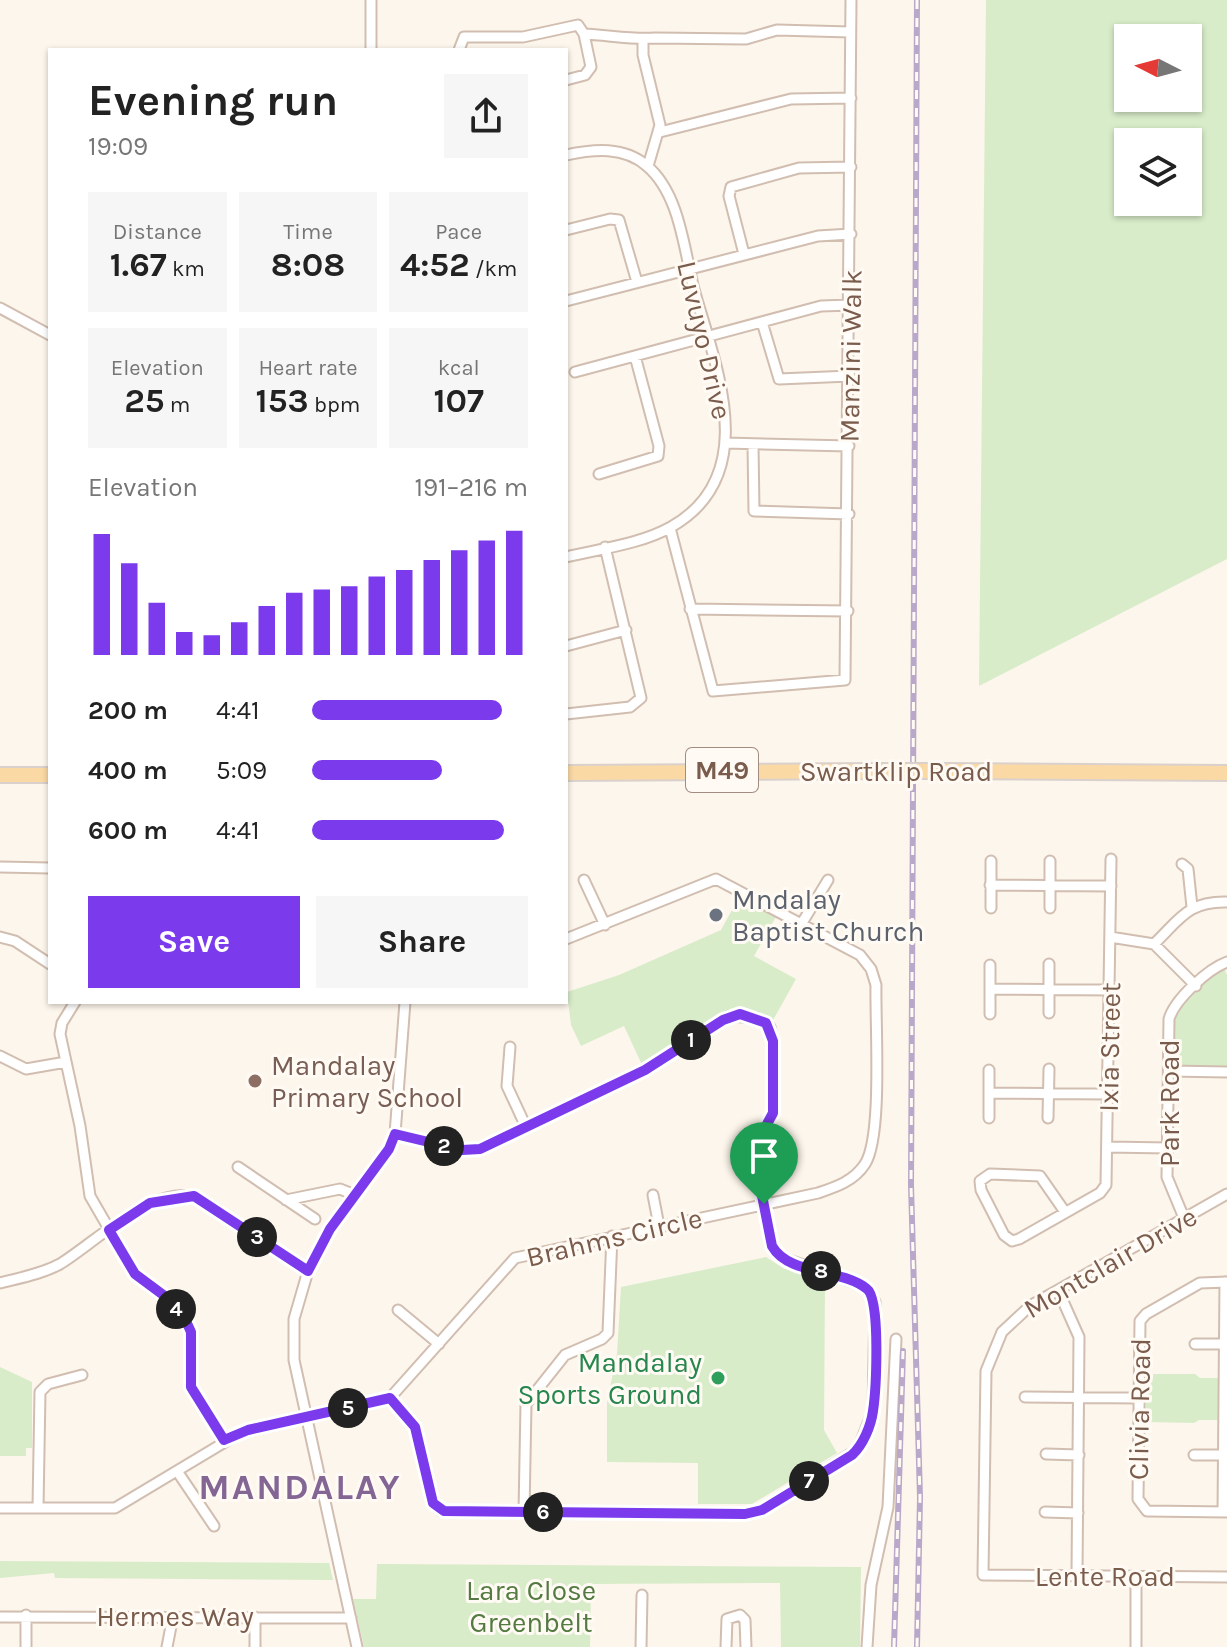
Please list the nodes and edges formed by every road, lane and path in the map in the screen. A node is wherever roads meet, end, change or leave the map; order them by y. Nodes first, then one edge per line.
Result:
1 (371, 0) edge
2 (851, 0) edge
3 (581, 30) junction
4 (850, 32) junction
5 (643, 41) junction
6 (371, 48) edge
7 (460, 48) edge
8 (568, 79) edge
9 (851, 98) junction
10 (660, 132) junction
11 (568, 155) edge
12 (648, 166) junction
13 (851, 167) junction
14 (568, 230) edge
15 (851, 234) junction
16 (744, 254) junction
17 (689, 270) junction
18 (637, 282) junction
19 (568, 300) edge
20 (850, 305) junction
21 (0, 308) edge
22 (762, 322) junction
23 (48, 334) edge
24 (707, 336) junction
25 (635, 356) junction
26 (575, 372) dead end
27 (850, 376) junction
28 (726, 443) junction
29 (753, 445) junction
30 (849, 446) junction
31 (599, 474) dead end
32 (849, 514) junction
33 (670, 528) junction
34 (605, 547) junction
35 (568, 556) edge
36 (690, 609) junction
37 (848, 611) junction
38 (626, 630) junction
39 (568, 645) edge
40 (568, 714) edge
41 (568, 773) edge
42 (1227, 773) edge
43 (0, 775) edge
44 (48, 775) edge
45 (1111, 859) dead end
46 (991, 861) dead end
47 (1050, 861) dead end
48 (1182, 864) dead end
49 (0, 867) edge
50 (48, 868) edge
51 (584, 880) dead end
52 (828, 880) dead end
53 (990, 885) junction
54 (1050, 886) junction
55 (1111, 886) junction
56 (1227, 902) edge
57 (1192, 907) junction
58 (991, 908) dead end
59 (1050, 908) dead end
60 (802, 923) junction
61 (605, 925) junction
62 (0, 937) edge
63 (1110, 937) junction
64 (568, 938) edge
65 (1154, 944) junction
66 (1227, 962) edge
67 (48, 963) edge
68 (1049, 964) dead end
69 (990, 965) dead end
70 (1196, 986) junction
71 (990, 989) junction
72 (1049, 989) junction
73 (1110, 990) junction
74 (74, 1004) edge
75 (405, 1004) edge
76 (1049, 1013) dead end
77 (990, 1014) dead end
78 (510, 1047) dead end
79 (0, 1056) edge
80 (66, 1062) junction
81 (1049, 1069) dead end
82 (989, 1070) dead end
83 (1169, 1071) junction
84 (1227, 1072) edge
85 (989, 1093) junction
86 (1048, 1094) junction
87 (1108, 1094) junction
88 (989, 1118) dead end
89 (1048, 1118) dead end
90 (526, 1127) junction
91 (395, 1134) junction
92 (1108, 1147) junction
93 (1168, 1148) junction
94 (238, 1167) dead end
95 (1227, 1194) edge
96 (355, 1195) junction
97 (653, 1195) dead end
98 (286, 1200) junction
99 (764, 1204) junction
100 (1065, 1212) junction
101 (1184, 1218) junction
102 (315, 1219) dead end
103 (659, 1226) junction
104 (109, 1230) junction
105 (612, 1236) junction
106 (308, 1271) junction
107 (1226, 1282) edge
108 (0, 1283) edge
109 (1058, 1290) junction
110 (398, 1310) dead end
111 (896, 1339) dead end
112 (439, 1344) junction
113 (1195, 1344) dead end
114 (1225, 1344) junction
115 (82, 1375) dead end
116 (1025, 1397) dead end
117 (1079, 1397) junction
118 (390, 1398) junction
119 (1139, 1398) junction
120 (307, 1418) junction
121 (224, 1440) junction
122 (1046, 1454) dead end
123 (1079, 1455) junction
124 (1194, 1455) dead end
125 (1223, 1455) junction
126 (177, 1471) junction
127 (0, 1508) edge
128 (38, 1508) junction
129 (524, 1512) junction
130 (1045, 1512) dead end
131 (1225, 1512) edge
132 (1078, 1513) junction
133 (214, 1526) dead end
134 (983, 1575) joint
135 (1077, 1575) junction
136 (1136, 1576) junction
137 (1227, 1577) edge
138 (642, 1595) dead end
139 (26, 1615) junction
140 (173, 1616) junction
141 (0, 1617) edge
142 (255, 1617) junction
143 (351, 1618) junction
144 (26, 1647) edge
145 (167, 1647) edge
146 (255, 1647) edge
147 (357, 1647) edge
148 (641, 1647) edge
149 (726, 1647) edge
150 (746, 1647) edge
151 (867, 1647) edge
152 (1136, 1647) edge

1 - 6 street
2 - 4 street, Manzini Walk
3 - 5 street
3 - 7 street
3 - 8 street
4 - 5 street
4 - 9 street, Manzini Walk
5 - 10 street
9 - 10 street
9 - 13 street, Manzini Walk
10 - 12 street
11 - 12 street
12 - 17 street, Luvuyo Drive
13 - 15 street, Manzini Walk
13 - 16 street
14 - 18 street
15 - 16 street
15 - 20 street, Manzini Walk
16 - 17 street
17 - 18 street
17 - 24 street, Luvuyo Drive
18 - 19 street
20 - 22 street
20 - 27 street, Manzini Walk
21 - 23 street
22 - 24 street
22 - 27 street
24 - 25 street
24 - 28 street, Luvuyo Drive
25 - 26 street
25 - 31 street
27 - 30 street, Manzini Walk
28 - 29 street
28 - 33 street, Luvuyo Drive
29 - 30 street
29 - 32 street
30 - 32 street, Manzini Walk
32 - 37 street, Manzini Walk
33 - 34 street, Luvuyo Drive
33 - 36 street
34 - 35 street, Luvuyo Drive
34 - 38 street
36 - 37 street
36 - 37 street, Manzini Walk
38 - 39 street
38 - 40 street
41 - 42 main road, Swartklip Road / M49, bridge
43 - 44 main road
45 - 55 street, Ixia Street
46 - 53 street
47 - 54 street
48 - 57 street
49 - 50 street
51 - 61 street
52 - 60 street
53 - 54 street
53 - 58 street
54 - 55 street
54 - 59 street
55 - 63 street, Ixia Street
56 - 57 street
57 - 65 street
60 - 61 street, Brahms Circle
60 - 99 street, Brahms Circle
61 - 64 street, Brahms Circle
62 - 67 street
63 - 65 street
63 - 73 street, Ixia Street
65 - 70 street
66 - 70 street, Park Road
68 - 72 street
69 - 71 street
70 - 83 street, Park Road
71 - 72 street
71 - 77 street
72 - 73 street
72 - 76 street
73 - 87 street, Ixia Street
74 - 80 street
75 - 91 street
78 - 90 street
79 - 80 street
80 - 104 street
81 - 86 street
82 - 85 street
83 - 84 street
83 - 93 street, Park Road
85 - 86 street
85 - 88 street
86 - 87 street
86 - 89 street
87 - 92 street, Ixia Street
90 - 91 street
90 - 99 street
91 - 96 street
92 - 93 street
92 - 100 street, Ixia Street
93 - 101 street, Park Road
94 - 98 street
95 - 101 street, Montclair Drive
96 - 98 street
96 - 106 street
97 - 103 street
98 - 102 street
99 - 103 street, Brahms Circle
99 - 129 street
100 - 100 street, Ixia Street
101 - 109 street, Montclair Drive
103 - 105 street, Brahms Circle
104 - 106 street
104 - 108 street
104 - 121 street
105 - 112 street, Brahms Circle
105 - 129 street
106 - 120 street
107 - 114 street
107 - 119 street, Clivia Road
109 - 117 street
109 - 134 street, Montclair Drive
110 - 112 street
111 - 151 street
112 - 118 street, Brahms Circle
113 - 114 street
114 - 125 street
115 - 128 street
116 - 117 street
117 - 119 street
117 - 123 street
118 - 120 street
118 - 129 street
119 - 131 street, Clivia Road
120 - 121 street
120 - 143 street
121 - 126 street
122 - 123 street
123 - 132 street
124 - 125 street
125 - 131 street
126 - 128 street
126 - 133 street
127 - 128 street
130 - 132 street
132 - 135 street
134 - 135 street, Lente Road
135 - 136 street, Lente Road
136 - 137 street, Lente Road
136 - 152 street
138 - 148 street
139 - 140 street, Hermes Way
139 - 141 street, Hermes Way
139 - 144 street
140 - 142 street, Hermes Way
140 - 145 street
142 - 143 street, Hermes Way
142 - 146 street
143 - 147 street
149 - 150 street

